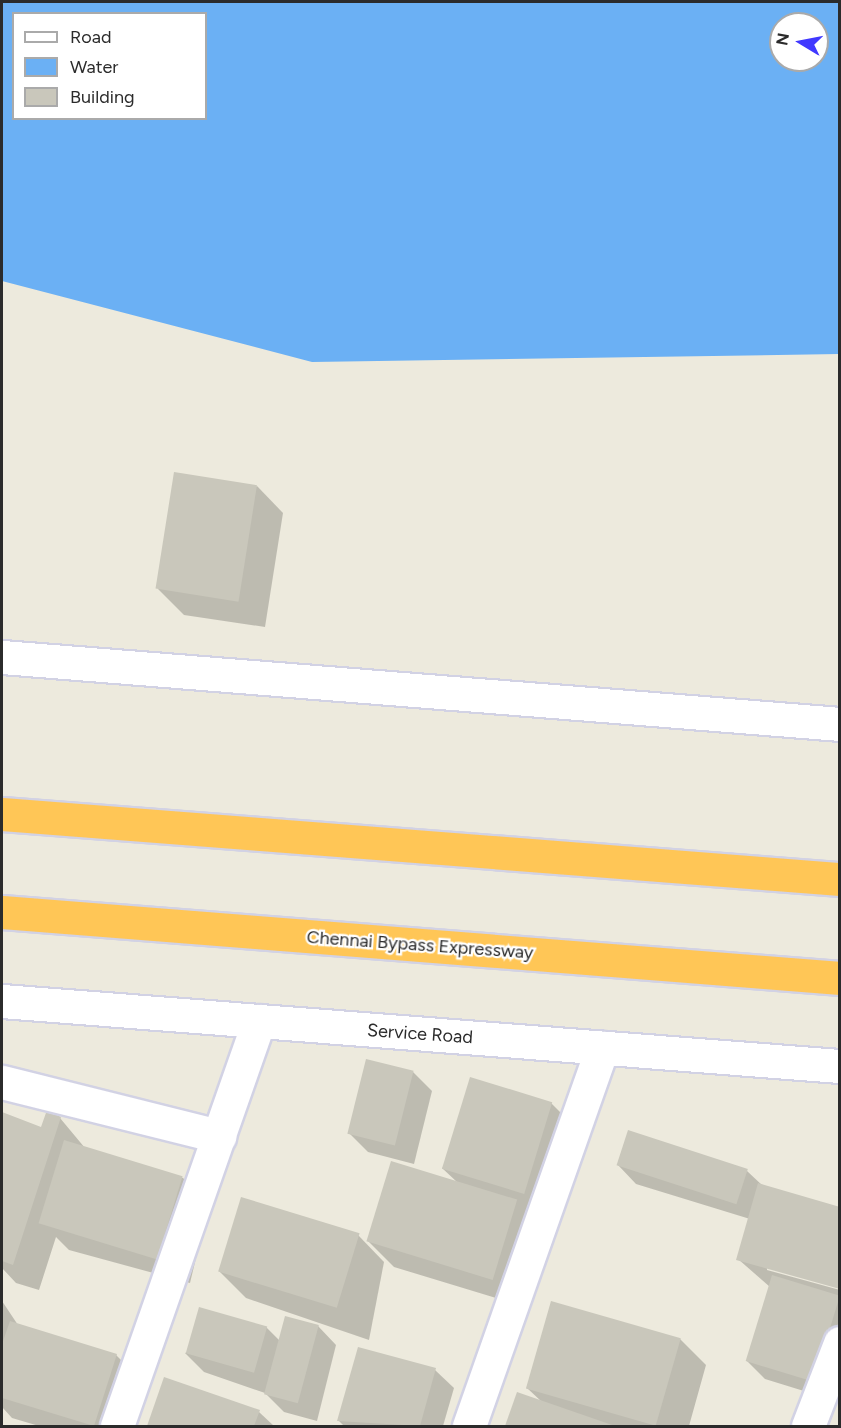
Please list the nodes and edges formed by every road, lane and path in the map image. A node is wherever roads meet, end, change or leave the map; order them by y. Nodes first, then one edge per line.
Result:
1 (2, 657) edge
2 (840, 724) edge
3 (2, 814) edge
4 (840, 879) edge
5 (2, 912) edge
6 (840, 978) edge
7 (2, 1001) edge
8 (259, 1021) junction
9 (602, 1048) junction
10 (840, 1066) edge
11 (2, 1082) edge
12 (219, 1136) junction
13 (840, 1343) edge
14 (117, 1426) edge
15 (469, 1426) edge
16 (808, 1426) edge

1 - 2 street
3 - 4 highway
5 - 6 highway, Chennai Bypass Expressway
7 - 8 street, Service Road
8 - 9 street, Service Road
8 - 12 street
9 - 10 street, Service Road
9 - 15 street
11 - 12 street
12 - 14 street
13 - 16 street

